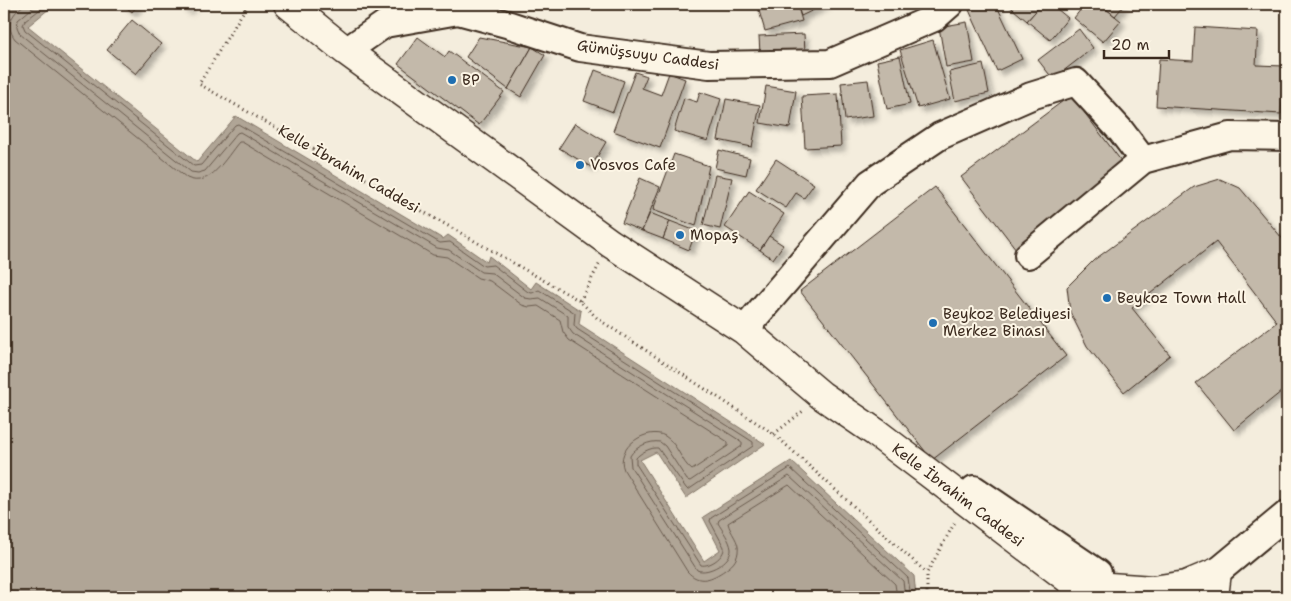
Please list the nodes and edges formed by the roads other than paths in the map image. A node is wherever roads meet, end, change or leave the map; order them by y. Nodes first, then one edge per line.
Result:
1 (288, 4) edge
2 (950, 4) edge
3 (346, 52) junction
4 (1287, 137) edge
5 (1143, 160) junction
6 (1028, 255) dead end
7 (744, 330) junction
8 (1287, 514) edge
9 (1088, 584) edge
10 (1215, 585) edge
11 (1187, 597) edge

1 - 3 main road, Kelle İbrahim Caddesi
2 - 3 street, Gümüşsuyu Caddesi
3 - 7 main road, Kelle İbrahim Caddesi
4 - 5 street
5 - 6 street
5 - 7 street
7 - 9 main road, Kelle İbrahim Caddesi
8 - 10 street
9 - 10 main road
10 - 11 street

